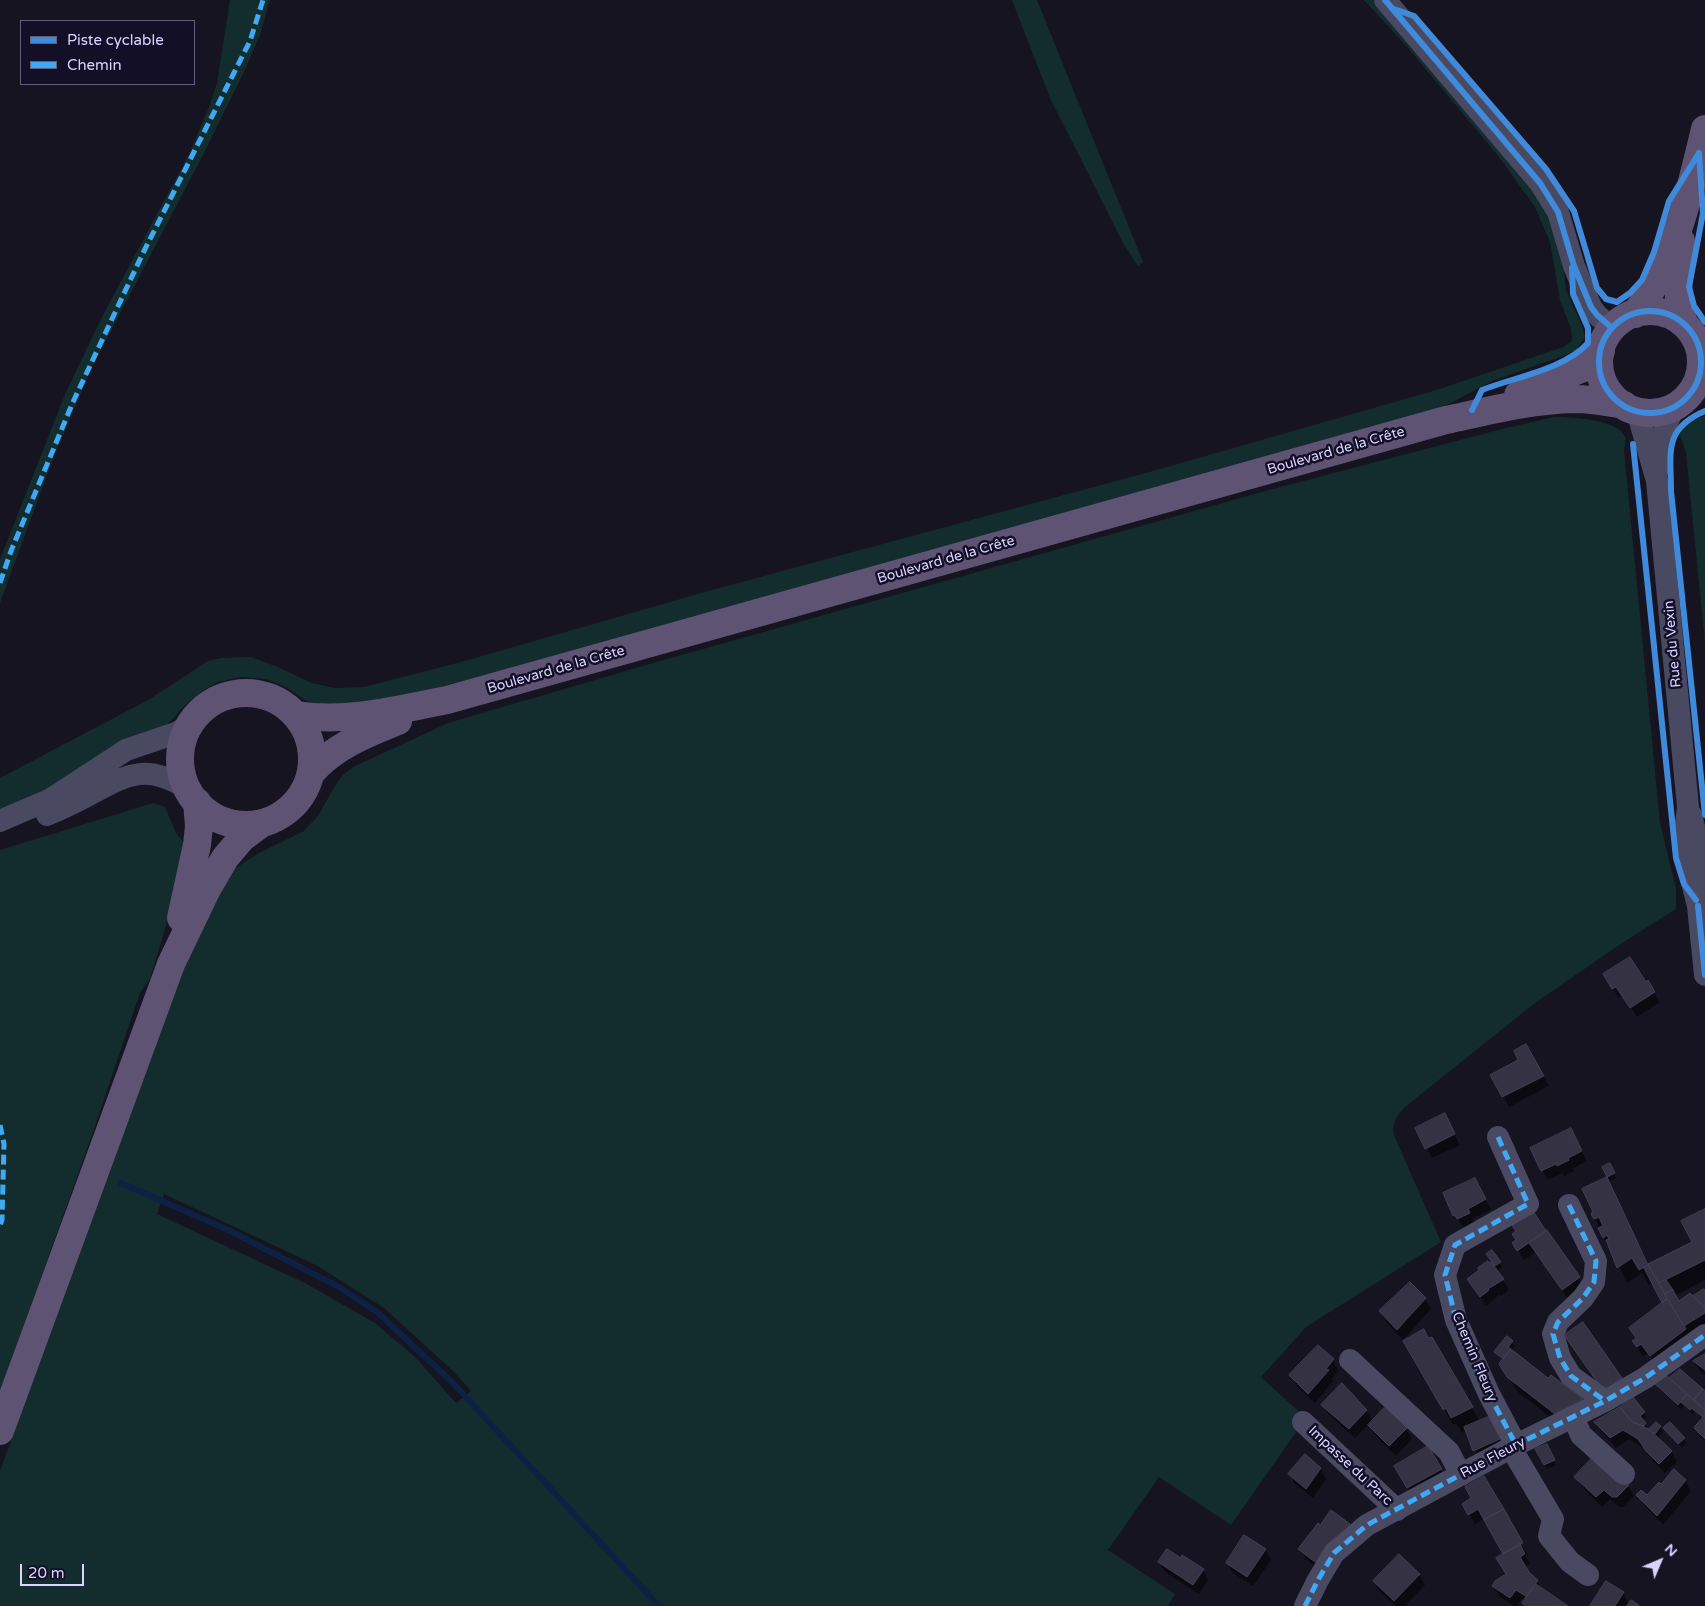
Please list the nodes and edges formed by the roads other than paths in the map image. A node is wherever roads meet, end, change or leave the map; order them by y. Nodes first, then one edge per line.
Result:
1 (1394, 3) edge
2 (1705, 130) edge
3 (1684, 216) junction
4 (1635, 314) junction
5 (1684, 323) junction
6 (1606, 340) junction
7 (1702, 352) edge
8 (1688, 400) edge
9 (1630, 408) junction
10 (1446, 420) junction
11 (1657, 481) junction
12 (447, 700) junction
13 (296, 715) junction
14 (190, 725) junction
15 (311, 773) junction
16 (192, 795) junction
17 (0, 821) edge
18 (262, 823) junction
19 (0, 833) edge
20 (171, 964) junction
21 (1705, 975) edge
22 (1498, 1137) dead end
23 (1569, 1205) dead end
24 (1705, 1335) edge
25 (1350, 1360) dead end
26 (1605, 1401) junction
27 (1573, 1417) junction
28 (1303, 1422) dead end
29 (0, 1431) edge
30 (1513, 1446) junction
31 (1624, 1474) dead end
32 (1461, 1475) junction
33 (1397, 1510) junction
34 (1588, 1575) dead end
35 (1305, 1606) edge

1 - 6 street
2 - 3 main road
3 - 4 main road
3 - 5 main road
4 - 5 main road, Boulevard de la Crête
4 - 6 main road, Boulevard de la Crête
5 - 7 main road
6 - 9 main road
6 - 10 main road, Boulevard de la Crête
7 - 8 main road
8 - 9 main road, Boulevard de la Crête
8 - 11 street
9 - 10 main road, Boulevard de la Crête
9 - 11 street
10 - 12 main road, Boulevard de la Crête
11 - 21 street, Rue du Vexin
12 - 13 main road, Boulevard de la Crête
12 - 15 main road, Boulevard de la Crête
13 - 14 main road
13 - 15 main road
14 - 16 main road
14 - 17 street
15 - 18 main road
16 - 18 main road
16 - 19 street
16 - 20 main road
18 - 20 main road
20 - 29 main road
22 - 30 street, Chemin Fleury
23 - 26 street
24 - 26 street, Rue Fleury
25 - 32 street
26 - 27 street, Rue Fleury
27 - 30 street, Rue Fleury
27 - 31 street
28 - 33 street, Impasse du Parc
30 - 32 street, Rue Fleury
30 - 34 street
32 - 33 street, Rue Fleury
33 - 35 street, Rue Fleury

